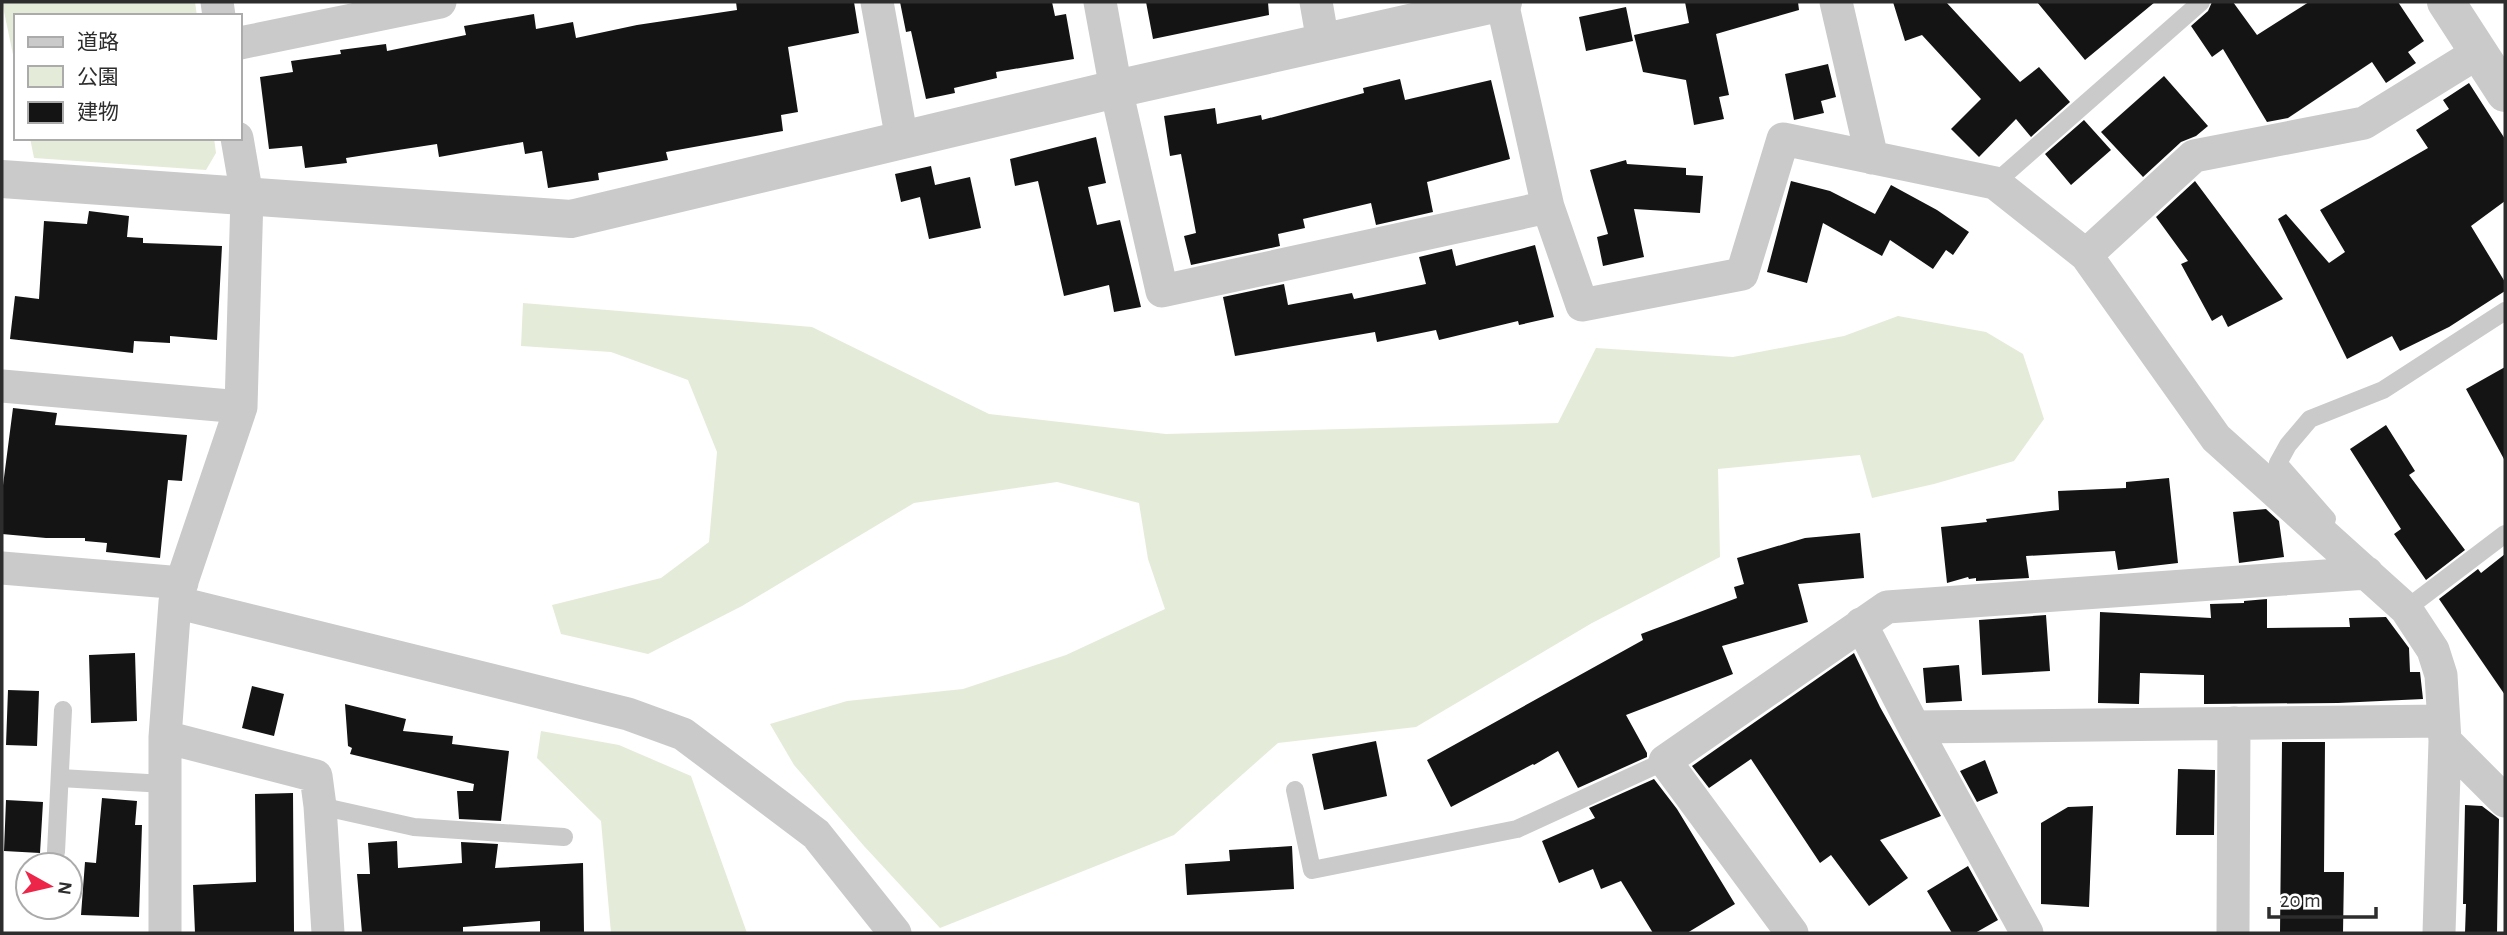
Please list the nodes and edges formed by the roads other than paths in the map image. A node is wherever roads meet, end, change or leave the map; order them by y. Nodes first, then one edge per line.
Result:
1 (440, 2) edge
2 (877, 2) edge
3 (1100, 2) edge
4 (1316, 2) edge
5 (1503, 2) edge
6 (1836, 2) edge
7 (2201, 2) edge
8 (2446, 2) edge
9 (1323, 42) junction
10 (242, 43) edge
11 (2479, 52) junction
12 (1116, 89) junction
13 (2505, 93) edge
14 (237, 140) edge
15 (902, 140) junction
16 (1872, 158) junction
17 (2, 179) edge
18 (1995, 183) junction
19 (247, 196) junction
20 (1548, 208) junction
21 (2086, 255) junction
22 (2505, 311) edge
23 (2, 386) edge
24 (241, 407) junction
25 (2505, 534) edge
26 (2334, 547) junction
27 (2, 568) edge
28 (2367, 573) junction
29 (179, 592) junction
30 (2406, 609) junction
31 (1861, 624) junction
32 (63, 710) dead end
33 (2234, 723) junction
34 (1914, 727) junction
35 (2444, 731) junction
36 (165, 737) junction
37 (1665, 761) junction
38 (60, 778) junction
39 (165, 784) junction
40 (1295, 790) dead end
41 (2505, 800) edge
42 (320, 806) junction
43 (564, 837) dead end
44 (56, 851) edge
45 (165, 933) edge
46 (328, 933) edge
47 (895, 933) edge
48 (1792, 933) edge
49 (2028, 933) edge
50 (2233, 933) edge
51 (2439, 933) edge

1 - 10 street
2 - 15 street
3 - 12 street
4 - 9 street
5 - 9 street
5 - 20 street
6 - 16 street
7 - 18 lane
8 - 11 street
9 - 12 street
11 - 13 street
11 - 21 street
12 - 15 street
12 - 20 street
14 - 19 street
15 - 19 street
16 - 18 street
16 - 20 street
17 - 19 street
18 - 21 street
19 - 24 street
21 - 26 street
22 - 26 lane
23 - 24 street
24 - 29 street
25 - 30 lane
26 - 28 street
27 - 29 street
28 - 30 street
28 - 31 street
29 - 36 street
29 - 47 street
30 - 35 street
31 - 34 street
31 - 37 street
32 - 38 lane
33 - 34 street
33 - 35 street
33 - 50 street
34 - 49 street
35 - 41 street
35 - 51 street
36 - 39 street
36 - 42 street
37 - 40 lane
37 - 48 street
38 - 39 lane
38 - 44 lane
39 - 45 street
42 - 43 lane
42 - 46 street

